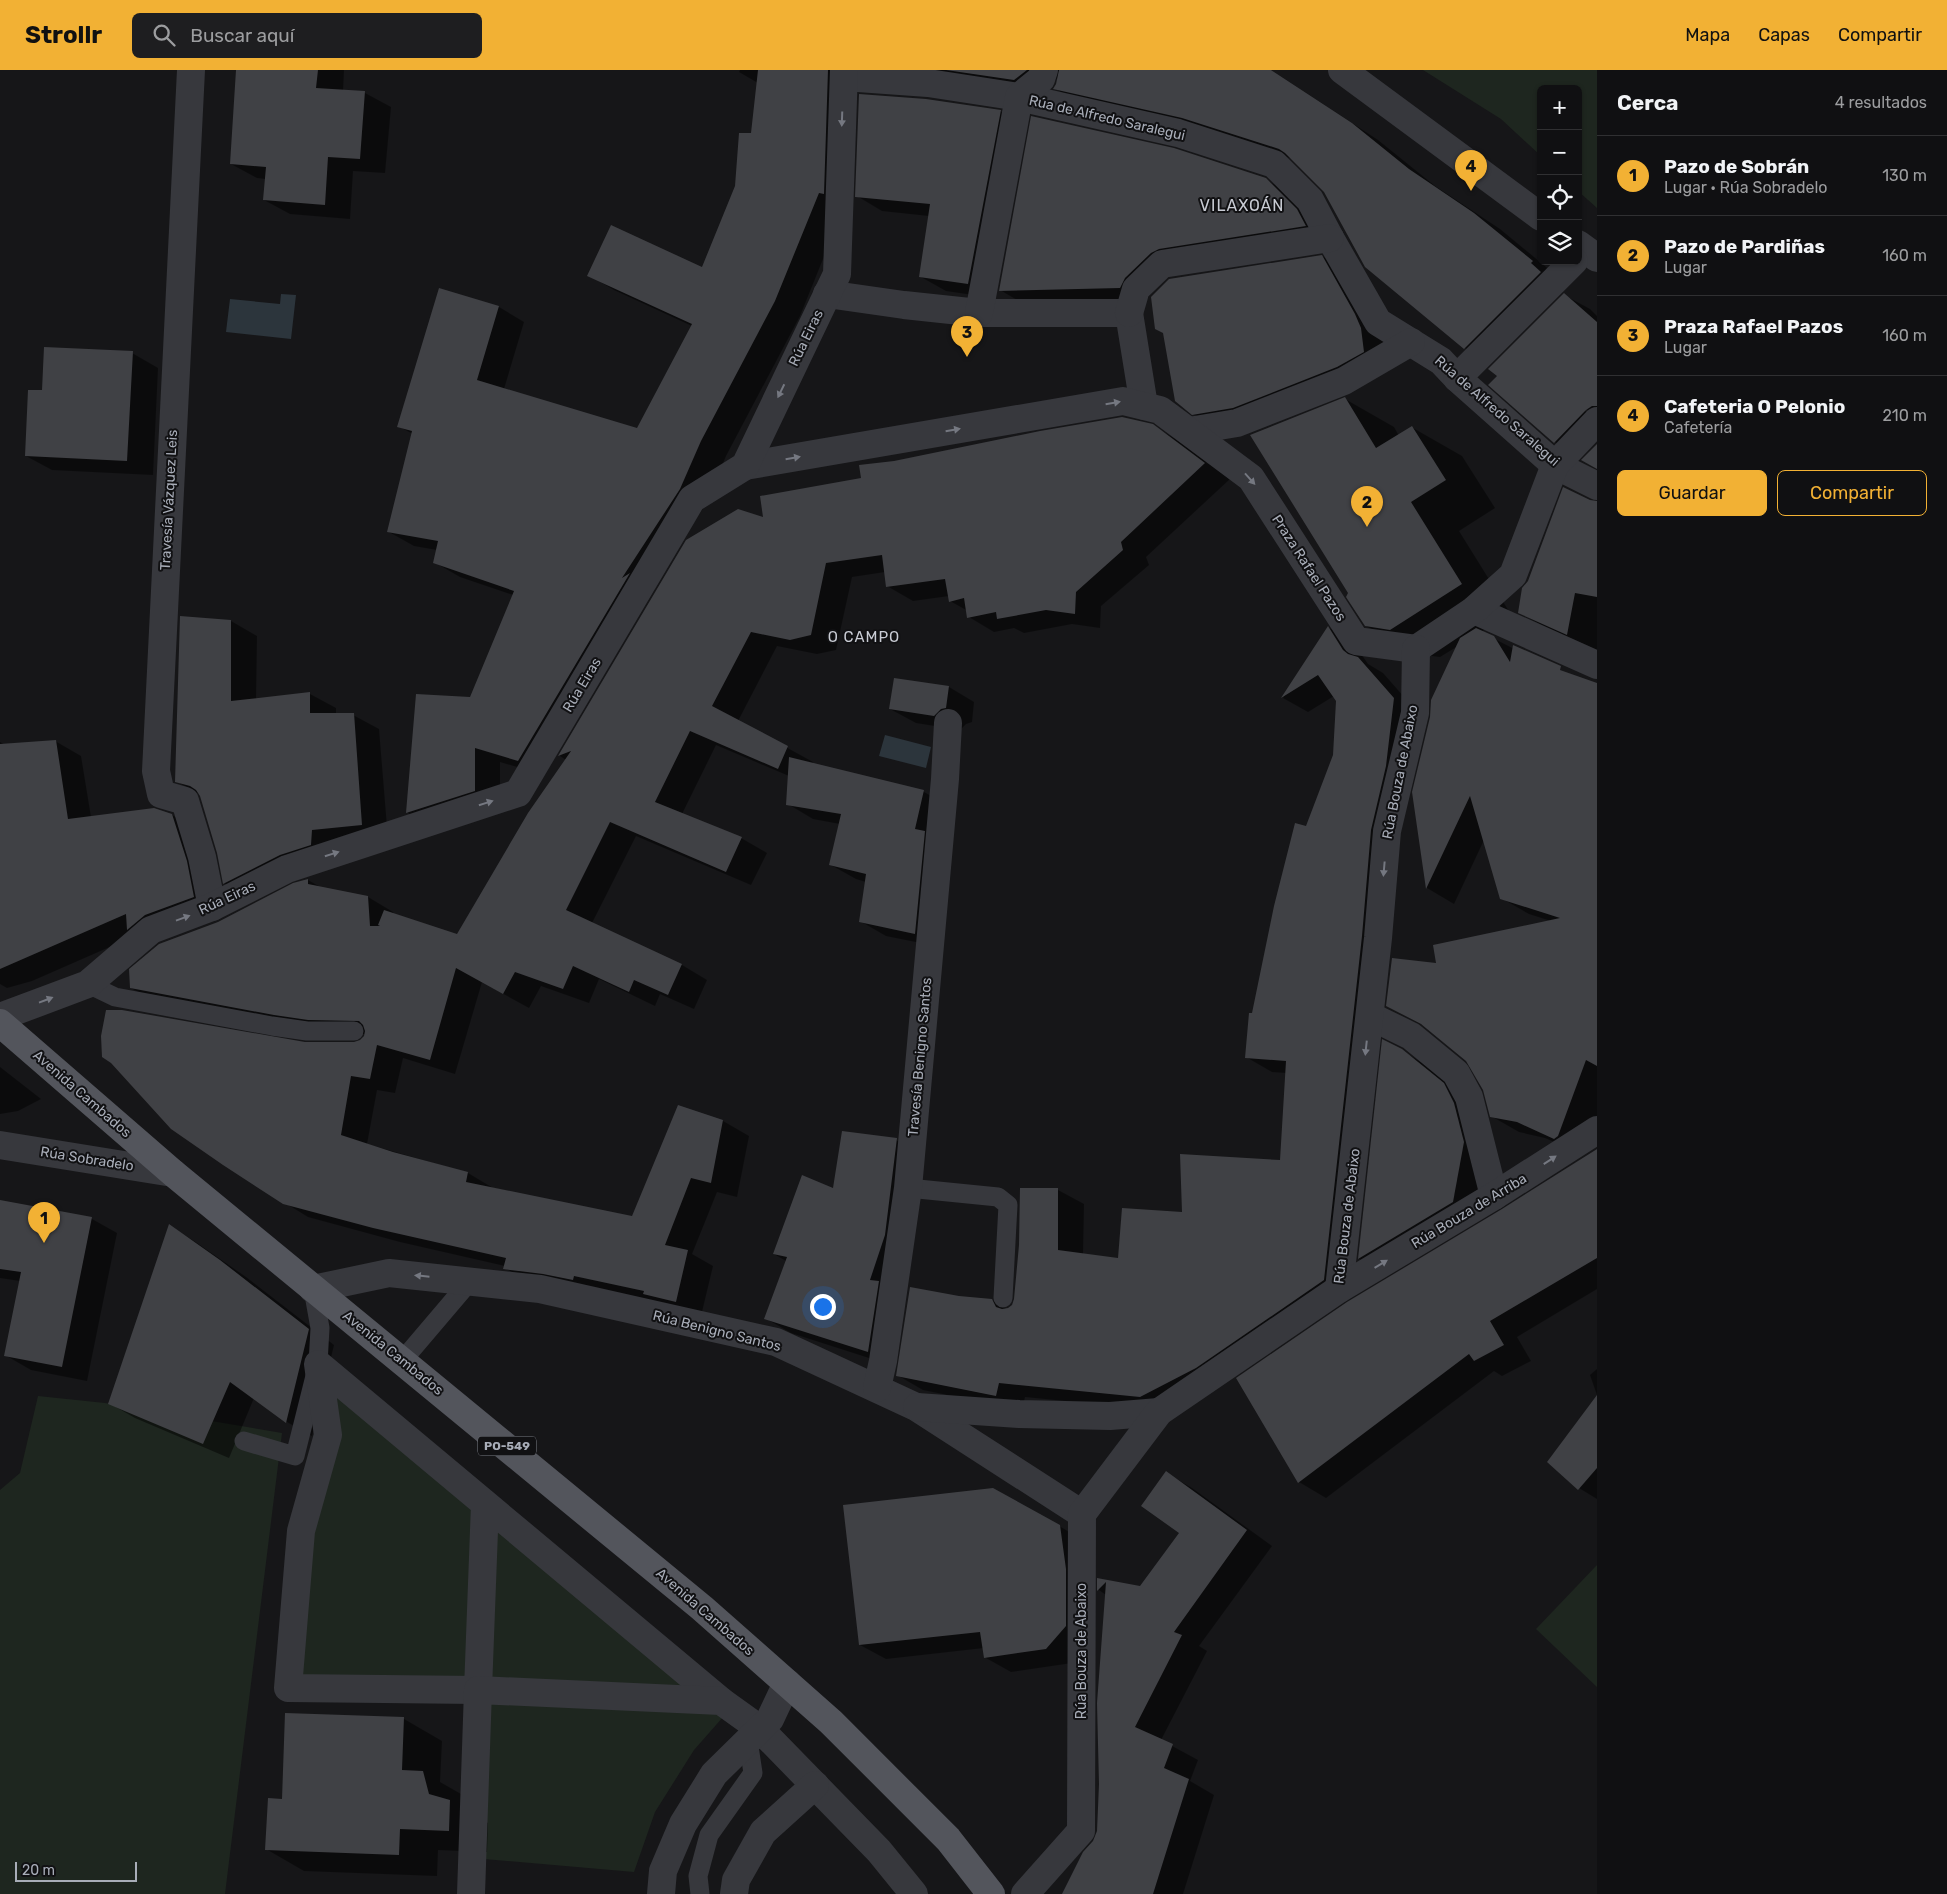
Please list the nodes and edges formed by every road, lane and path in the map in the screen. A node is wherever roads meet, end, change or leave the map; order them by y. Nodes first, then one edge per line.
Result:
1 (191, 70) edge
2 (1044, 70) edge
3 (1342, 70) edge
4 (844, 73) edge
5 (1019, 97) junction
6 (1537, 214) edge
7 (1330, 238) junction
8 (1571, 265) edge
9 (828, 294) junction
10 (979, 313) junction
11 (1129, 313) junction
12 (1411, 342) junction
13 (1457, 378) junction
14 (1144, 406) junction
15 (1597, 421) edge
16 (1189, 431) junction
17 (1555, 465) junction
18 (744, 466) junction
19 (1597, 486) edge
20 (1474, 610) junction
21 (1416, 649) junction
22 (1597, 665) edge
23 (948, 723) dead end
24 (212, 907) junction
25 (88, 984) junction
26 (1370, 1016) junction
27 (0, 1017) edge
28 (0, 1023) edge
29 (354, 1031) dead end
30 (1597, 1130) edge
31 (0, 1145) edge
32 (174, 1174) junction
33 (908, 1188) junction
34 (1494, 1196) junction
35 (470, 1282) junction
36 (1339, 1288) junction
37 (313, 1289) junction
38 (1002, 1298) dead end
39 (402, 1361) junction
40 (318, 1364) junction
41 (877, 1388) junction
42 (916, 1407) junction
43 (1159, 1412) junction
44 (244, 1441) dead end
45 (485, 1504) junction
46 (1082, 1514) junction
47 (787, 1683) junction
48 (478, 1690) junction
49 (721, 1701) junction
50 (754, 1734) junction
51 (815, 1785) junction
52 (471, 1894) edge
53 (661, 1894) edge
54 (700, 1894) edge
55 (734, 1894) edge
56 (914, 1894) edge
57 (991, 1894) edge
58 (1025, 1894) edge

1 - 24 street, Travesía Vázquez Leis
2 - 5 street
3 - 6 street
4 - 5 street, Rúa de Alfredo Saralegui
4 -> 9 street, Rúa Eiras
5 - 7 street, Rúa de Alfredo Saralegui
5 - 10 street
7 - 11 street
7 - 12 street, Rúa de Alfredo Saralegui
8 - 13 street
9 - 10 street
9 -> 18 street, Rúa Eiras
10 - 11 street
11 - 14 street
12 - 13 street, Rúa de Alfredo Saralegui
12 - 16 street
13 - 17 street, Rúa de Alfredo Saralegui
14 - 16 street, Praza Rafael Pazos
18 -> 14 street, Praza Rafael Pazos
15 - 17 street
16 -> 21 street, Praza Rafael Pazos
17 - 19 street, Rúa de Alfredo Saralegui
17 - 20 street
24 -> 18 street, Rúa Eiras
20 - 21 street
20 - 22 street
21 -> 26 street, Rúa Bouza de Abaixo
23 - 33 street, Travesía Benigno Santos
25 -> 24 street, Rúa Eiras
27 -> 25 street, Rúa Eiras
25 - 29 lane
26 - 34 street
26 -> 36 street, Rúa Bouza de Abaixo
28 - 32 main road, Avenida Cambados / PO-549
34 -> 30 street, Rúa Bouza de Arriba
31 - 32 street, Rúa Sobradelo
32 - 37 main road, Avenida Cambados / PO-549
33 - 38 lane
33 - 41 street, Travesía Benigno Santos
36 -> 34 street, Rúa Bouza de Arriba
35 -> 37 street, Rúa Benigno Santos
35 - 39 lane
35 - 41 street, Rúa Benigno Santos
36 - 43 street, Rúa Bouza de Abaixo
37 - 39 main road, Avenida Cambados / PO-549
37 - 40 lane
39 - 47 main road, Avenida Cambados / PO-549
40 - 44 lane
40 - 45 street
40 - 48 street
41 - 42 street, Rúa Benigno Santos
42 - 43 street, Rúa Bouza de Abaixo
42 - 46 street, Rúa Benigno Santos
43 - 46 street, Rúa Bouza de Abaixo
45 - 48 street
45 - 49 street
46 - 58 street, Rúa Bouza de Abaixo
47 - 50 street
47 - 57 main road, Avenida Cambados / PO-549
48 - 49 street
48 - 52 street
49 - 50 street
50 - 51 street
50 - 53 street
50 - 54 lane
51 - 55 street
51 - 56 street

